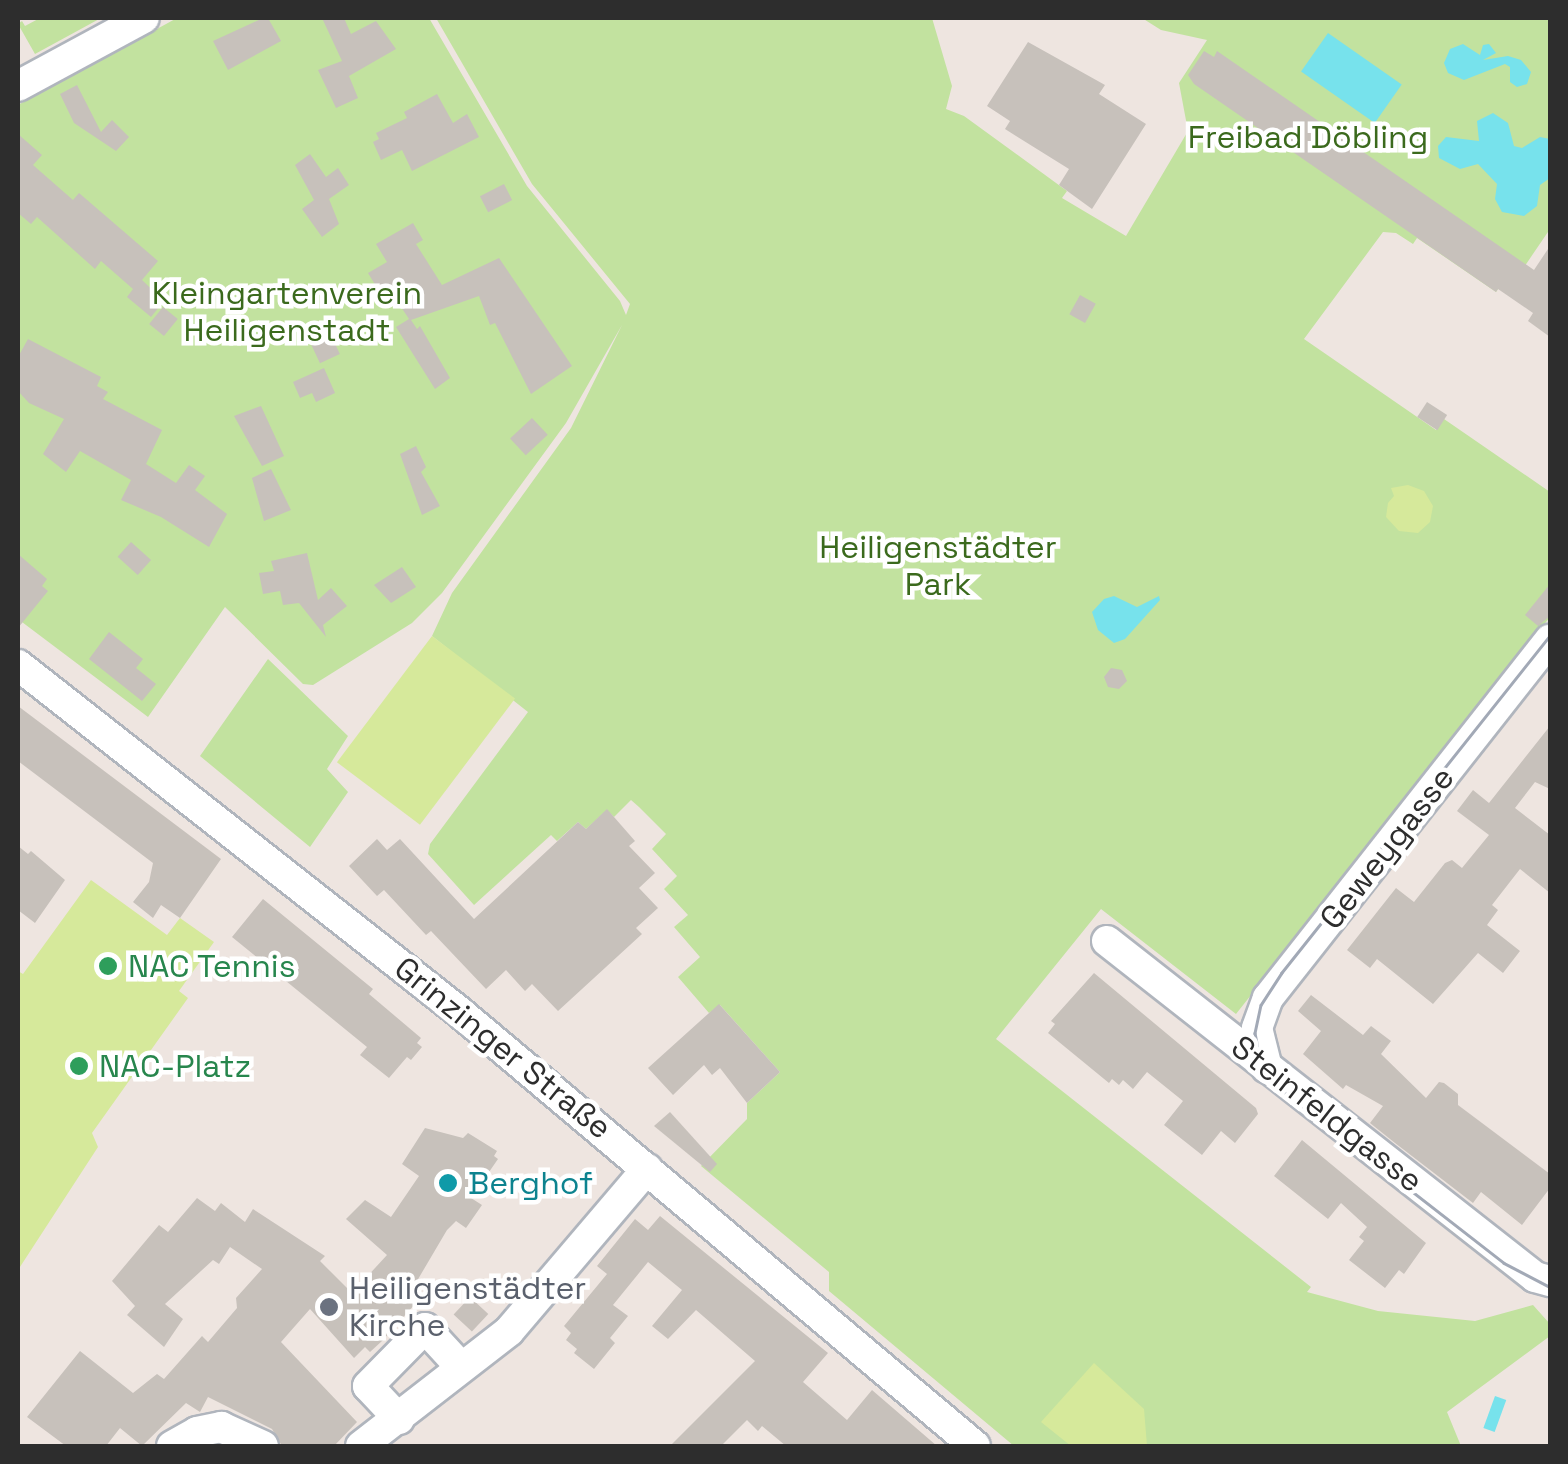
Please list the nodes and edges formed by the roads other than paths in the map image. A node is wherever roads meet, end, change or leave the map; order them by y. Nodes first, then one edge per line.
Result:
1 (144, 18) edge
2 (18, 86) edge
3 (1550, 640) edge
4 (18, 666) edge
5 (1107, 941) dead end
6 (1267, 1068) junction
7 (648, 1168) junction
8 (1550, 1281) edge
9 (470, 1360) junction
10 (397, 1431) edge
11 (172, 1446) edge
12 (263, 1446) edge
13 (361, 1446) edge
14 (976, 1446) edge

1 - 2 street
3 - 6 street, Geweygasse
4 - 7 street, Grinzinger Straße
5 - 6 street, Steinfeldgasse
6 - 8 street, Steinfeldgasse
7 - 9 street
7 - 14 street, Grinzinger Straße
9 - 10 street
9 - 10 street
10 - 13 street
11 - 12 street

